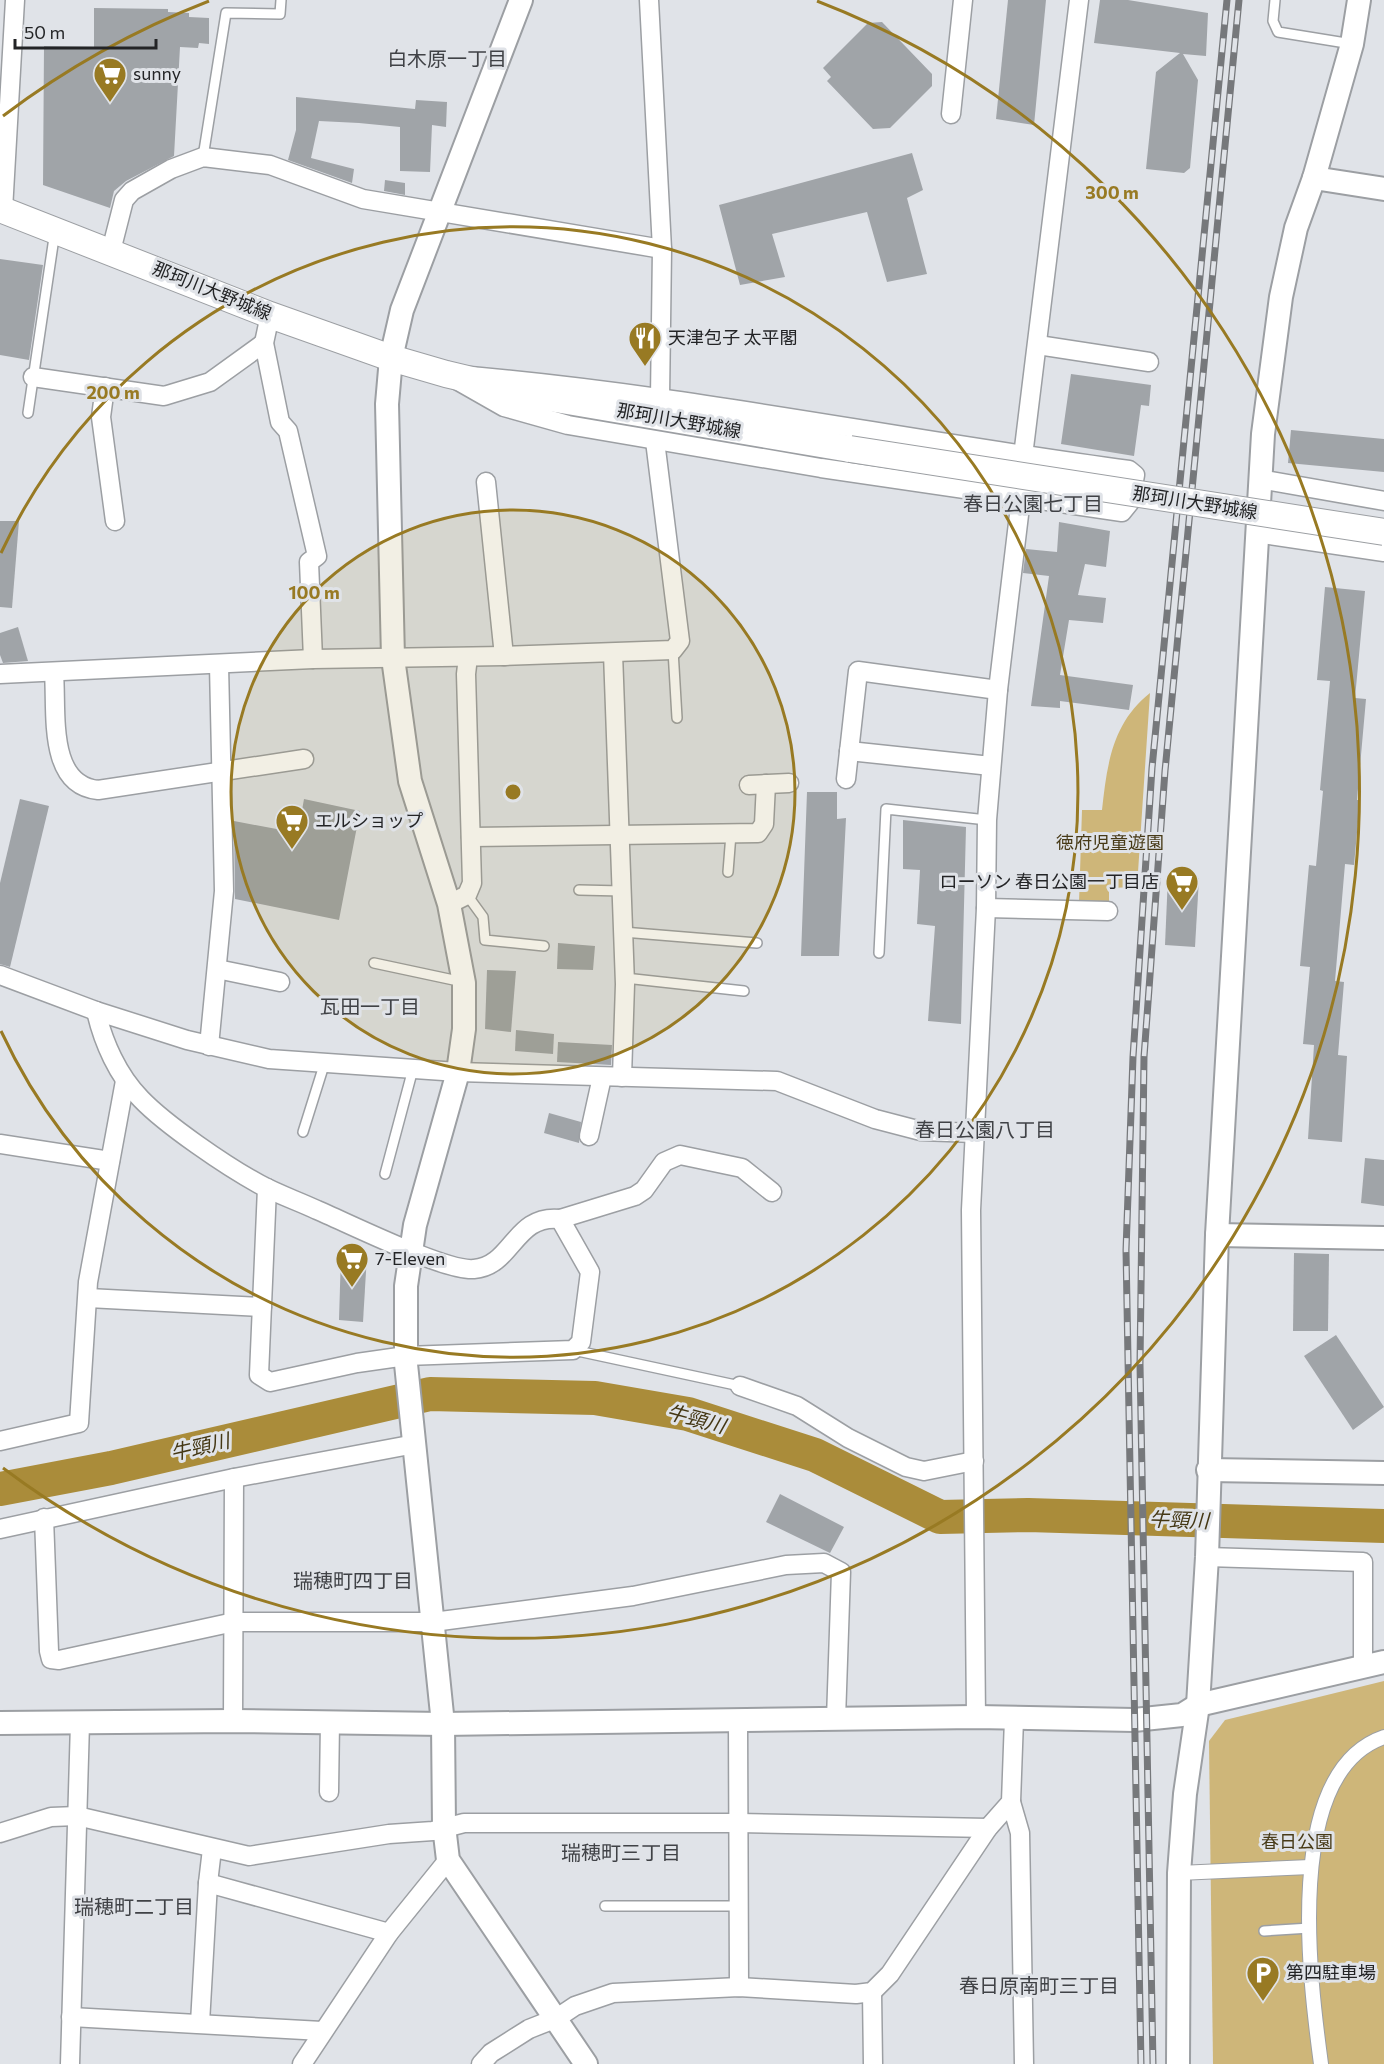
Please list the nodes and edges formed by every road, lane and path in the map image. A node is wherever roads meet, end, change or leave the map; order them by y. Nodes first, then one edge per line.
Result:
1 (15, 0) edge
2 (281, 0) edge
3 (521, 0) edge
4 (649, 0) edge
5 (963, 0) edge
6 (1079, 0) edge
7 (1275, 0) edge
8 (1359, 0) edge
9 (1352, 44) junction
10 (951, 114) dead end
11 (203, 157) junction
12 (1314, 178) junction
13 (1384, 189) edge
14 (2, 210) edge
15 (438, 211) junction
16 (55, 231) junction
17 (662, 249) junction
18 (111, 251) junction
19 (270, 315) junction
20 (264, 343) junction
21 (1038, 345) junction
22 (391, 358) junction
23 (1149, 362) dead end
24 (447, 374) junction
25 (33, 377) junction
26 (105, 387) junction
27 (660, 398) junction
28 (28, 413) dead end
29 (655, 441) junction
30 (1023, 456) junction
31 (1259, 479) junction
32 (486, 482) dead end
33 (1021, 498) junction
34 (1384, 501) edge
35 (115, 521) dead end
36 (1256, 532) junction
37 (1384, 532) edge
38 (1384, 552) edge
39 (673, 650) junction
40 (613, 653) junction
41 (504, 656) junction
42 (468, 657) junction
43 (393, 658) junction
44 (313, 659) junction
45 (219, 665) junction
46 (54, 673) junction
47 (0, 674) edge
48 (998, 690) junction
49 (677, 718) dead end
50 (849, 751) junction
51 (304, 759) dead end
52 (991, 766) junction
53 (222, 770) junction
54 (846, 779) dead end
55 (789, 783) dead end
56 (987, 820) junction
57 (731, 834) junction
58 (471, 837) junction
59 (620, 837) junction
60 (729, 872) dead end
61 (579, 890) dead end
62 (622, 891) junction
63 (458, 900) junction
64 (986, 908) junction
65 (1108, 910) dead end
66 (623, 932) junction
67 (757, 943) dead end
68 (544, 946) dead end
69 (879, 953) dead end
70 (374, 963) dead end
71 (217, 969) junction
72 (0, 975) edge
73 (625, 978) junction
74 (280, 982) dead end
75 (464, 982) junction
76 (744, 991) dead end
77 (96, 1011) junction
78 (209, 1046) junction
79 (325, 1062) junction
80 (413, 1069) junction
81 (458, 1072) junction
82 (602, 1077) junction
83 (622, 1077) junction
84 (125, 1081) junction
85 (303, 1132) dead end
86 (975, 1133) junction
87 (589, 1136) dead end
88 (0, 1144) edge
89 (110, 1161) junction
90 (385, 1173) dead end
91 (267, 1188) junction
92 (772, 1192) dead end
93 (560, 1219) junction
94 (1217, 1235) junction
95 (1384, 1238) edge
96 (410, 1250) junction
97 (88, 1298) junction
98 (262, 1307) junction
99 (573, 1350) junction
100 (406, 1360) junction
101 (740, 1386) joint
102 (0, 1442) edge
103 (415, 1444) junction
104 (975, 1470) junction
105 (1208, 1470) junction
106 (1384, 1473) edge
107 (234, 1478) junction
108 (44, 1518) junction
109 (0, 1529) edge
110 (1207, 1557) junction
111 (234, 1622) junction
112 (433, 1622) junction
113 (1374, 1665) edge
114 (1198, 1705) junction
115 (976, 1717) junction
116 (836, 1719) junction
117 (1014, 1719) junction
118 (738, 1720) junction
119 (233, 1721) junction
120 (330, 1721) junction
121 (0, 1723) edge
122 (80, 1724) junction
123 (443, 1724) junction
124 (1384, 1737) edge
125 (330, 1792) dead end
126 (1011, 1802) junction
127 (77, 1816) junction
128 (739, 1823) junction
129 (444, 1826) junction
130 (988, 1828) junction
131 (0, 1833) edge
132 (212, 1849) junction
133 (448, 1860) junction
134 (1310, 1867) junction
135 (1179, 1874) junction
136 (208, 1883) junction
137 (605, 1906) dead end
138 (739, 1906) junction
139 (1310, 1928) junction
140 (1264, 1931) dead end
141 (389, 1933) junction
142 (739, 1987) junction
143 (872, 1992) junction
144 (71, 2017) junction
145 (556, 2018) junction
146 (200, 2023) junction
147 (322, 2031) junction
148 (70, 2064) edge
149 (302, 2064) edge
150 (481, 2064) edge
151 (586, 2064) edge
152 (873, 2064) edge
153 (1024, 2064) edge
154 (1178, 2064) edge
155 (1321, 2064) edge

1 - 14 street
2 - 11 lane
3 - 15 street
4 - 17 street
5 - 10 street
6 - 21 street
7 - 9 lane
8 - 9 street
9 - 12 street
11 - 15 street
11 - 18 street
12 - 13 street
12 - 31 street
14 - 16 main road, 那珂川大野城線
15 - 17 street
15 - 22 street
16 - 18 main road, 那珂川大野城線
16 - 25 lane
17 - 27 street
18 - 19 main road, 那珂川大野城線
19 - 20 street
19 - 22 main road, 那珂川大野城線
20 - 26 street
20 - 44 street
21 - 23 street
21 - 30 street
22 - 24 main road, 那珂川大野城線
22 - 43 street
24 - 27 street
24 - 29 street
24 - 37 main road, 那珂川大野城線, bridge
25 - 26 street
25 - 28 lane
26 - 35 street
27 - 30 street
29 - 33 street
29 - 39 street
30 - 33 street
30 - 33 street
31 - 34 street
31 - 36 street
32 - 41 street
33 - 48 street
36 - 38 street
36 - 94 street
39 - 40 street
39 - 49 lane
40 - 41 street
40 - 59 street
41 - 42 street
42 - 43 street
42 - 58 street
43 - 44 street
43 - 63 street
44 - 45 street
45 - 46 street
45 - 53 street
46 - 47 street
46 - 53 street
48 - 50 street
48 - 52 street
50 - 52 street
50 - 54 street
51 - 53 street
52 - 56 street
53 - 71 street
55 - 57 street
56 - 64 street
56 - 69 lane
57 - 59 street
57 - 60 lane
58 - 59 street
58 - 63 street
59 - 62 street
61 - 62 lane
62 - 66 street
63 - 68 lane
63 - 75 street
64 - 65 street
64 - 86 street
66 - 67 lane
66 - 73 street
70 - 75 lane
71 - 74 street
71 - 78 street
72 - 77 street
73 - 76 lane
73 - 83 street
75 - 81 street
77 - 78 street
77 - 84 street
78 - 79 street
79 - 80 street
79 - 85 lane
80 - 81 street
80 - 90 lane
81 - 82 street
81 - 96 street
82 - 83 street
82 - 87 street
83 - 86 street
84 - 89 street
84 - 91 street
86 - 104 street
88 - 89 street
89 - 97 street
91 - 96 street
91 - 98 street
92 - 93 street
93 - 96 street
93 - 99 street
94 - 95 street
94 - 105 street
96 - 100 street
97 - 98 street
97 - 102 street
98 - 100 street
99 - 100 street
99 - 101 lane
100 - 103 street
101 - 104 street
103 - 107 street
103 - 112 street
104 - 115 street
105 - 106 street
105 - 110 street
107 - 108 street
107 - 111 street
108 - 109 street
108 - 111 street
110 - 113 street
110 - 114 street
111 - 112 street
111 - 119 street
112 - 116 street
112 - 123 street
113 - 114 street
114 - 117 street
114 - 135 street
115 - 116 street
115 - 117 street
116 - 118 street
117 - 126 street
118 - 123 street
118 - 128 street
119 - 120 street
119 - 122 street
120 - 123 street
120 - 125 street
121 - 122 street
122 - 127 street
123 - 129 street
124 - 134 street
126 - 130 street
126 - 153 street
127 - 131 street
127 - 132 street
127 - 144 street
128 - 129 street
128 - 130 street
128 - 138 street
129 - 132 street
129 - 133 street
130 - 143 street
132 - 136 street
133 - 141 street
133 - 145 street
134 - 135 street
134 - 139 street
135 - 154 street
136 - 141 street
136 - 146 street
137 - 138 lane
138 - 142 street
139 - 140 lane
139 - 155 street
141 - 147 street
142 - 143 street
142 - 145 street
143 - 152 street
144 - 146 street
144 - 148 street
145 - 150 street
145 - 151 street
146 - 147 street
147 - 149 street

